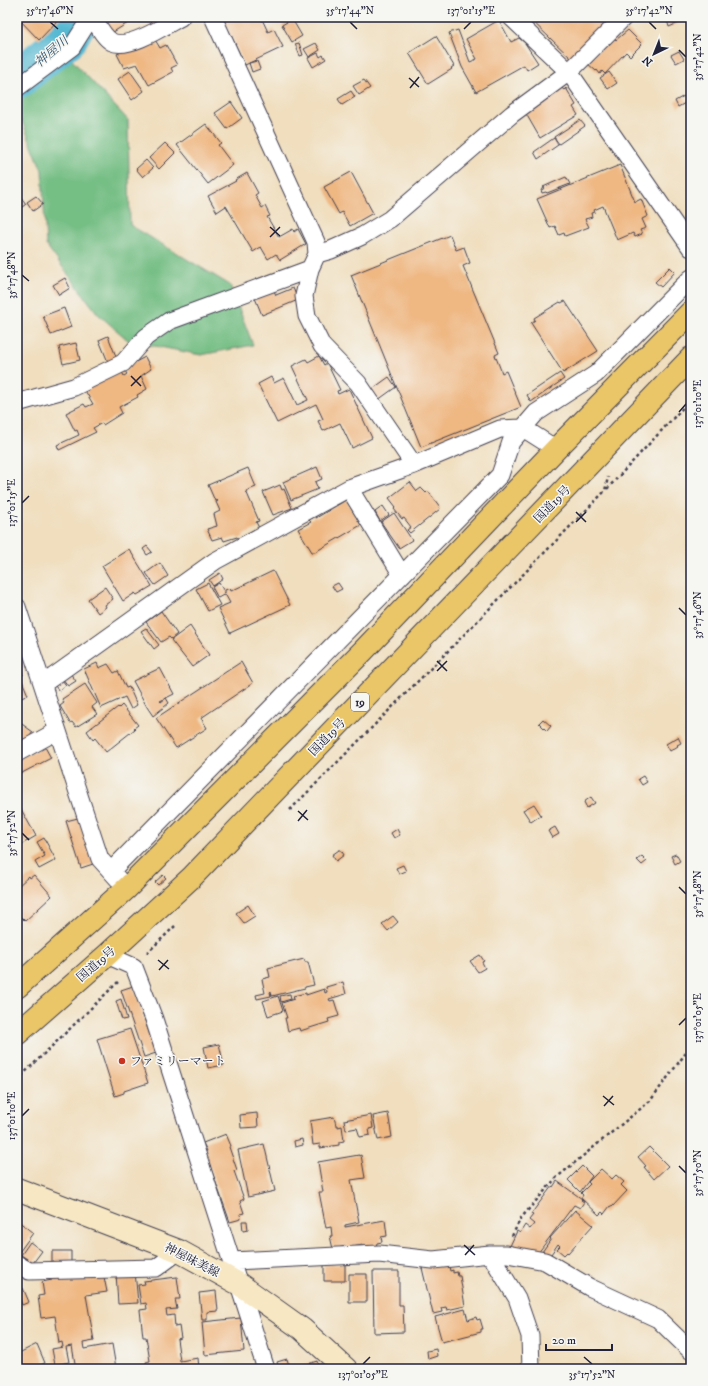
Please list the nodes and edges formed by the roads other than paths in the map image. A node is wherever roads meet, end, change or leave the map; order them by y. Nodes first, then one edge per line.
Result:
1 (92, 17) edge
2 (181, 17) edge
3 (213, 17) edge
4 (511, 17) edge
5 (624, 17) edge
6 (569, 72) junction
7 (17, 88) edge
8 (691, 248) edge
9 (317, 254) junction
10 (310, 269) junction
11 (691, 278) edge
12 (691, 312) edge
13 (691, 358) edge
14 (17, 403) edge
15 (523, 428) junction
16 (556, 449) junction
17 (414, 465) junction
18 (349, 488) junction
19 (402, 575) junction
20 (17, 607) edge
21 (43, 684) junction
22 (57, 731) junction
23 (17, 753) edge
24 (111, 871) junction
25 (127, 888) junction
26 (107, 954) junction
27 (17, 987) edge
28 (17, 1034) edge
29 (17, 1189) edge
30 (179, 1251) junction
31 (498, 1254) junction
32 (232, 1261) junction
33 (17, 1264) edge
34 (239, 1284) junction
35 (691, 1351) edge
36 (266, 1369) edge
37 (346, 1369) edge
38 (531, 1369) edge

1 - 2 street
1 - 7 street
3 - 9 street
4 - 6 street
5 - 6 street
6 - 8 street
6 - 9 street
9 - 10 street
10 - 14 street
10 - 17 street
11 - 15 street
12 - 16 highway
13 - 26 highway, 国道19号 / 19
15 - 16 street
15 - 17 street
15 - 19 street
16 - 25 highway
17 - 18 street
18 - 19 street
18 - 21 street
19 - 24 street
20 - 21 street
21 - 22 street
22 - 23 street
22 - 24 street
24 - 25 street
25 - 27 highway
26 - 28 highway, 国道19号 / 19
26 - 32 street
29 - 30 main road, 神屋味美線
30 - 33 street
30 - 34 main road, 神屋味美線
31 - 32 street
31 - 35 street
31 - 38 street
32 - 34 street
34 - 36 street
34 - 37 main road, 神屋味美線

